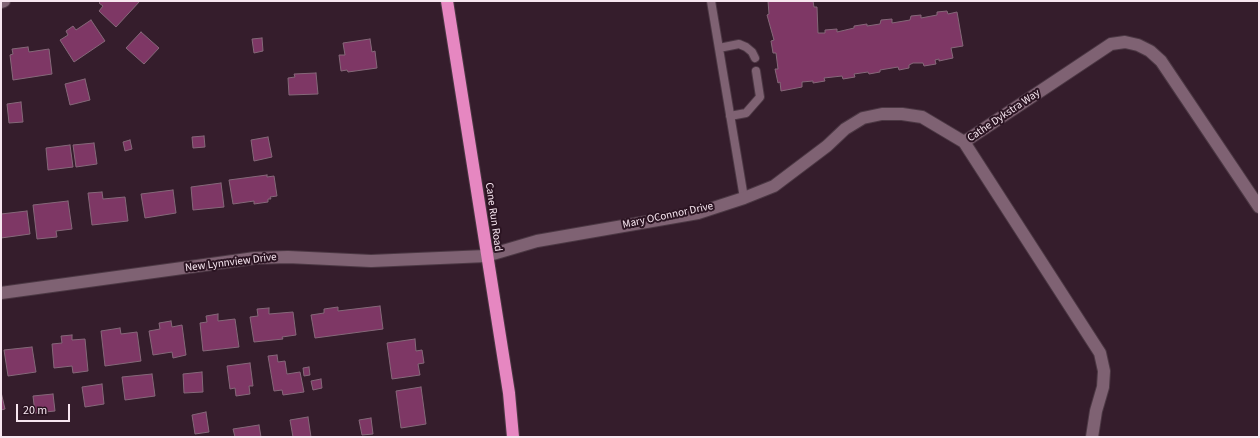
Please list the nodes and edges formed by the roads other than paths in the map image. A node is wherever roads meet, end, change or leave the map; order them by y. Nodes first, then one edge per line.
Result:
1 (447, 1) edge
2 (711, 1) edge
3 (719, 48) junction
4 (755, 58) dead end
5 (756, 72) dead end
6 (730, 116) junction
7 (964, 142) junction
8 (744, 198) junction
9 (1259, 207) edge
10 (486, 256) junction
11 (1, 294) edge
12 (513, 437) edge
13 (1092, 437) edge

1 - 10 highway, Cane Run Road
2 - 3 lane
3 - 4 lane
3 - 6 lane
5 - 6 lane
6 - 8 lane
7 - 8 street, Mary OConnor Drive
7 - 9 street, Cathe Dykstra Way
7 - 13 street, Cathe Dykstra Way
8 - 10 street, Mary OConnor Drive
10 - 11 street, New Lynnview Drive
10 - 12 highway, Cane Run Road

